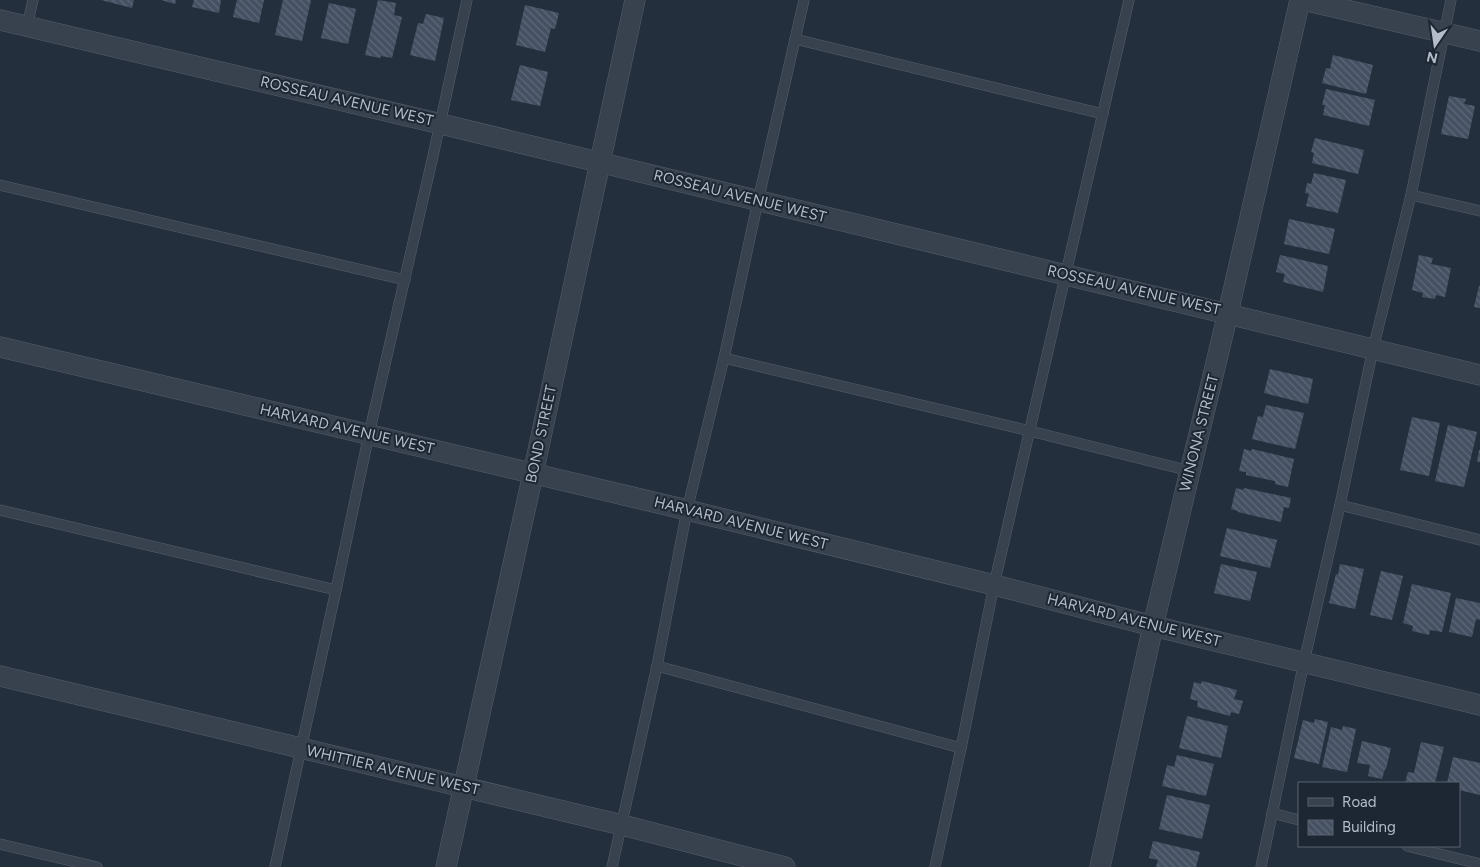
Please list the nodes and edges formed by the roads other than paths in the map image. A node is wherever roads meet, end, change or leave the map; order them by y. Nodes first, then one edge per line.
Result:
1 (33, 0) edge
2 (467, 0) edge
3 (635, 0) edge
4 (804, 0) edge
5 (1129, 0) edge
6 (1302, 0) edge
7 (1451, 0) edge
8 (0, 20) edge
9 (27, 26) junction
10 (1443, 32) junction
11 (795, 39) junction
12 (1480, 41) edge
13 (1103, 114) junction
14 (440, 124) junction
15 (600, 162) junction
16 (0, 185) edge
17 (1411, 194) junction
18 (758, 200) junction
19 (1480, 211) edge
20 (1066, 274) junction
21 (405, 280) junction
22 (1228, 313) junction
23 (0, 347) edge
24 (1373, 349) junction
25 (724, 358) junction
26 (1480, 375) edge
27 (1030, 431) junction
28 (369, 434) junction
29 (1190, 471) junction
30 (533, 474) junction
31 (1340, 506) junction
32 (0, 510) edge
33 (687, 510) junction
34 (1480, 540) edge
35 (994, 585) junction
36 (336, 590) junction
37 (1153, 626) junction
38 (1304, 662) junction
39 (657, 666) junction
40 (0, 676) edge
41 (1480, 705) edge
42 (301, 748) junction
43 (961, 748) junction
44 (464, 787) junction
45 (1272, 813) junction
46 (1298, 820) edge
47 (622, 825) junction
48 (0, 844) edge
49 (1411, 847) edge
50 (1480, 864) edge
51 (97, 867) edge
52 (275, 867) edge
53 (446, 867) edge
54 (612, 867) edge
55 (786, 867) edge
56 (935, 867) edge
57 (1100, 867) edge
58 (1261, 867) edge

1 - 9 lane
2 - 14 lane
3 - 15 street, BOND STREET
4 - 11 lane
5 - 13 lane
6 - 10 street
6 - 22 street, WINONA STREET
7 - 10 lane
8 - 9 street, ROSSEAU AVENUE WEST
9 - 14 street, ROSSEAU AVENUE WEST
10 - 12 street
10 - 17 lane
11 - 13 lane
11 - 18 lane
13 - 20 lane
14 - 15 street, ROSSEAU AVENUE WEST
14 - 21 lane
15 - 18 street, ROSSEAU AVENUE WEST
15 - 30 street, BOND STREET
16 - 21 lane
17 - 19 lane
17 - 24 lane
18 - 20 street, ROSSEAU AVENUE WEST
18 - 25 lane
20 - 22 street, ROSSEAU AVENUE WEST
20 - 27 lane
21 - 28 lane
22 - 24 street, ROSSEAU AVENUE WEST
22 - 29 street, WINONA STREET
23 - 28 street, HARVARD AVENUE WEST
24 - 26 street, ROSSEAU AVENUE WEST
24 - 31 lane
25 - 27 lane
25 - 33 lane
27 - 29 lane
27 - 35 lane
28 - 30 street, HARVARD AVENUE WEST
28 - 36 lane
29 - 37 street, WINONA STREET
30 - 33 street, HARVARD AVENUE WEST
30 - 44 street, BOND STREET
31 - 34 lane
31 - 38 lane
32 - 36 lane
33 - 35 street, HARVARD AVENUE WEST
33 - 39 lane
35 - 37 street, HARVARD AVENUE WEST
35 - 43 lane
36 - 42 lane
37 - 38 street, HARVARD AVENUE WEST
37 - 57 street, WINONA STREET
38 - 41 street, HARVARD AVENUE WEST
38 - 45 lane
39 - 43 lane
39 - 47 lane
40 - 42 street, WHITTIER AVENUE WEST
42 - 44 street, WHITTIER AVENUE WEST
42 - 52 lane
43 - 56 lane
44 - 47 street, WHITTIER AVENUE WEST
44 - 53 street, BOND STREET
45 - 46 lane
45 - 58 lane
47 - 54 lane
47 - 55 street, WHITTIER AVENUE WEST
48 - 51 lane
49 - 50 lane

